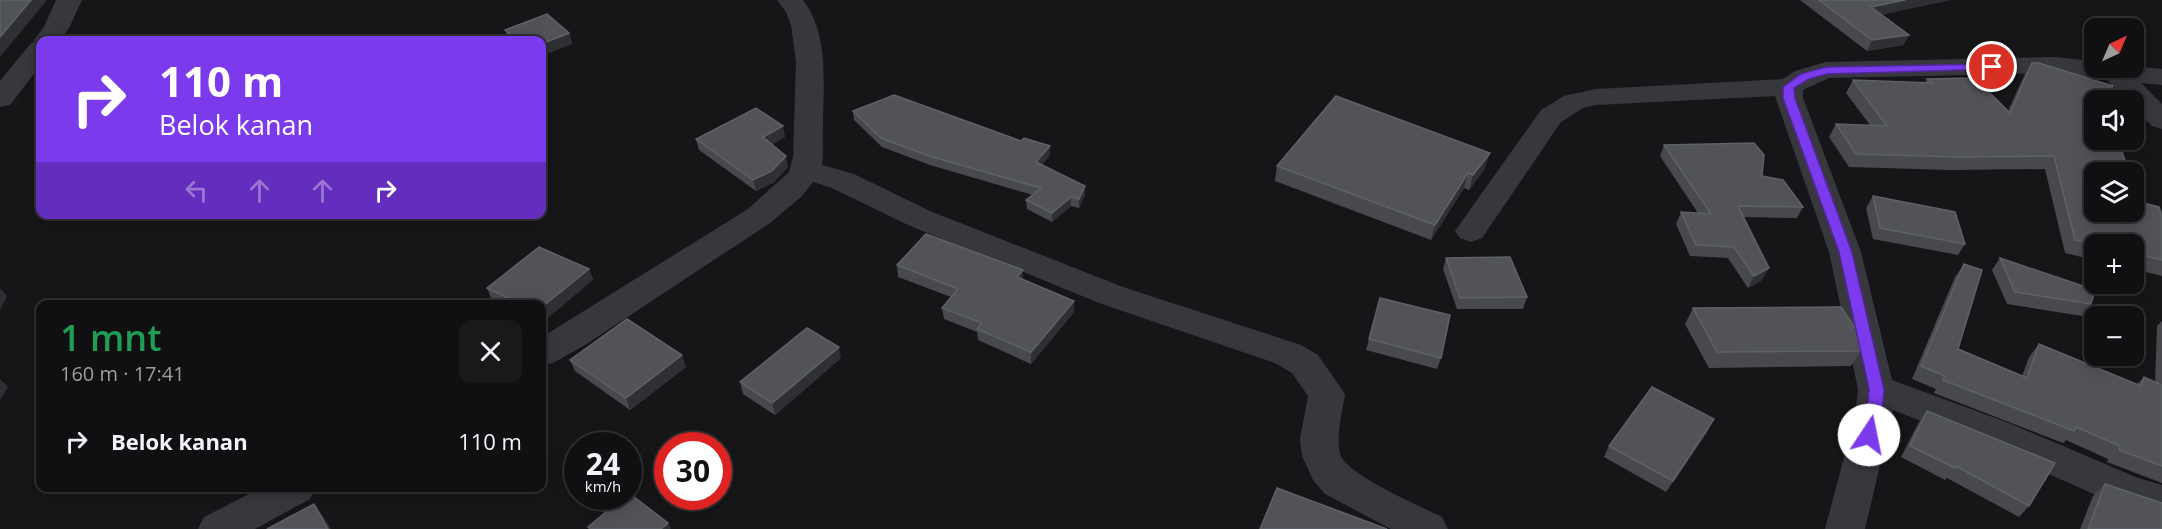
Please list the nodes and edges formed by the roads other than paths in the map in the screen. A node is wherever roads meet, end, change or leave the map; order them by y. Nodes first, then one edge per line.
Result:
1 (69, 0) edge
2 (790, 0) edge
3 (50, 36) edge
4 (36, 54) edge
5 (2084, 68) edge
6 (2144, 74) edge
7 (2162, 77) edge
8 (2121, 78) edge
9 (1789, 87) junction
10 (0, 99) edge
11 (2162, 120) edge
12 (806, 170) junction
13 (1471, 231) dead end
14 (546, 351) edge
15 (1876, 389) junction
16 (288, 492) edge
17 (2162, 502) edge
18 (218, 529) edge
19 (1428, 529) edge
20 (1845, 529) edge

1 - 3 street
2 - 12 street
4 - 10 street
5 - 9 street
6 - 7 street
8 - 11 street
9 - 13 street
9 - 15 street
12 - 14 street
12 - 19 street
15 - 17 street
15 - 20 street
16 - 18 street

